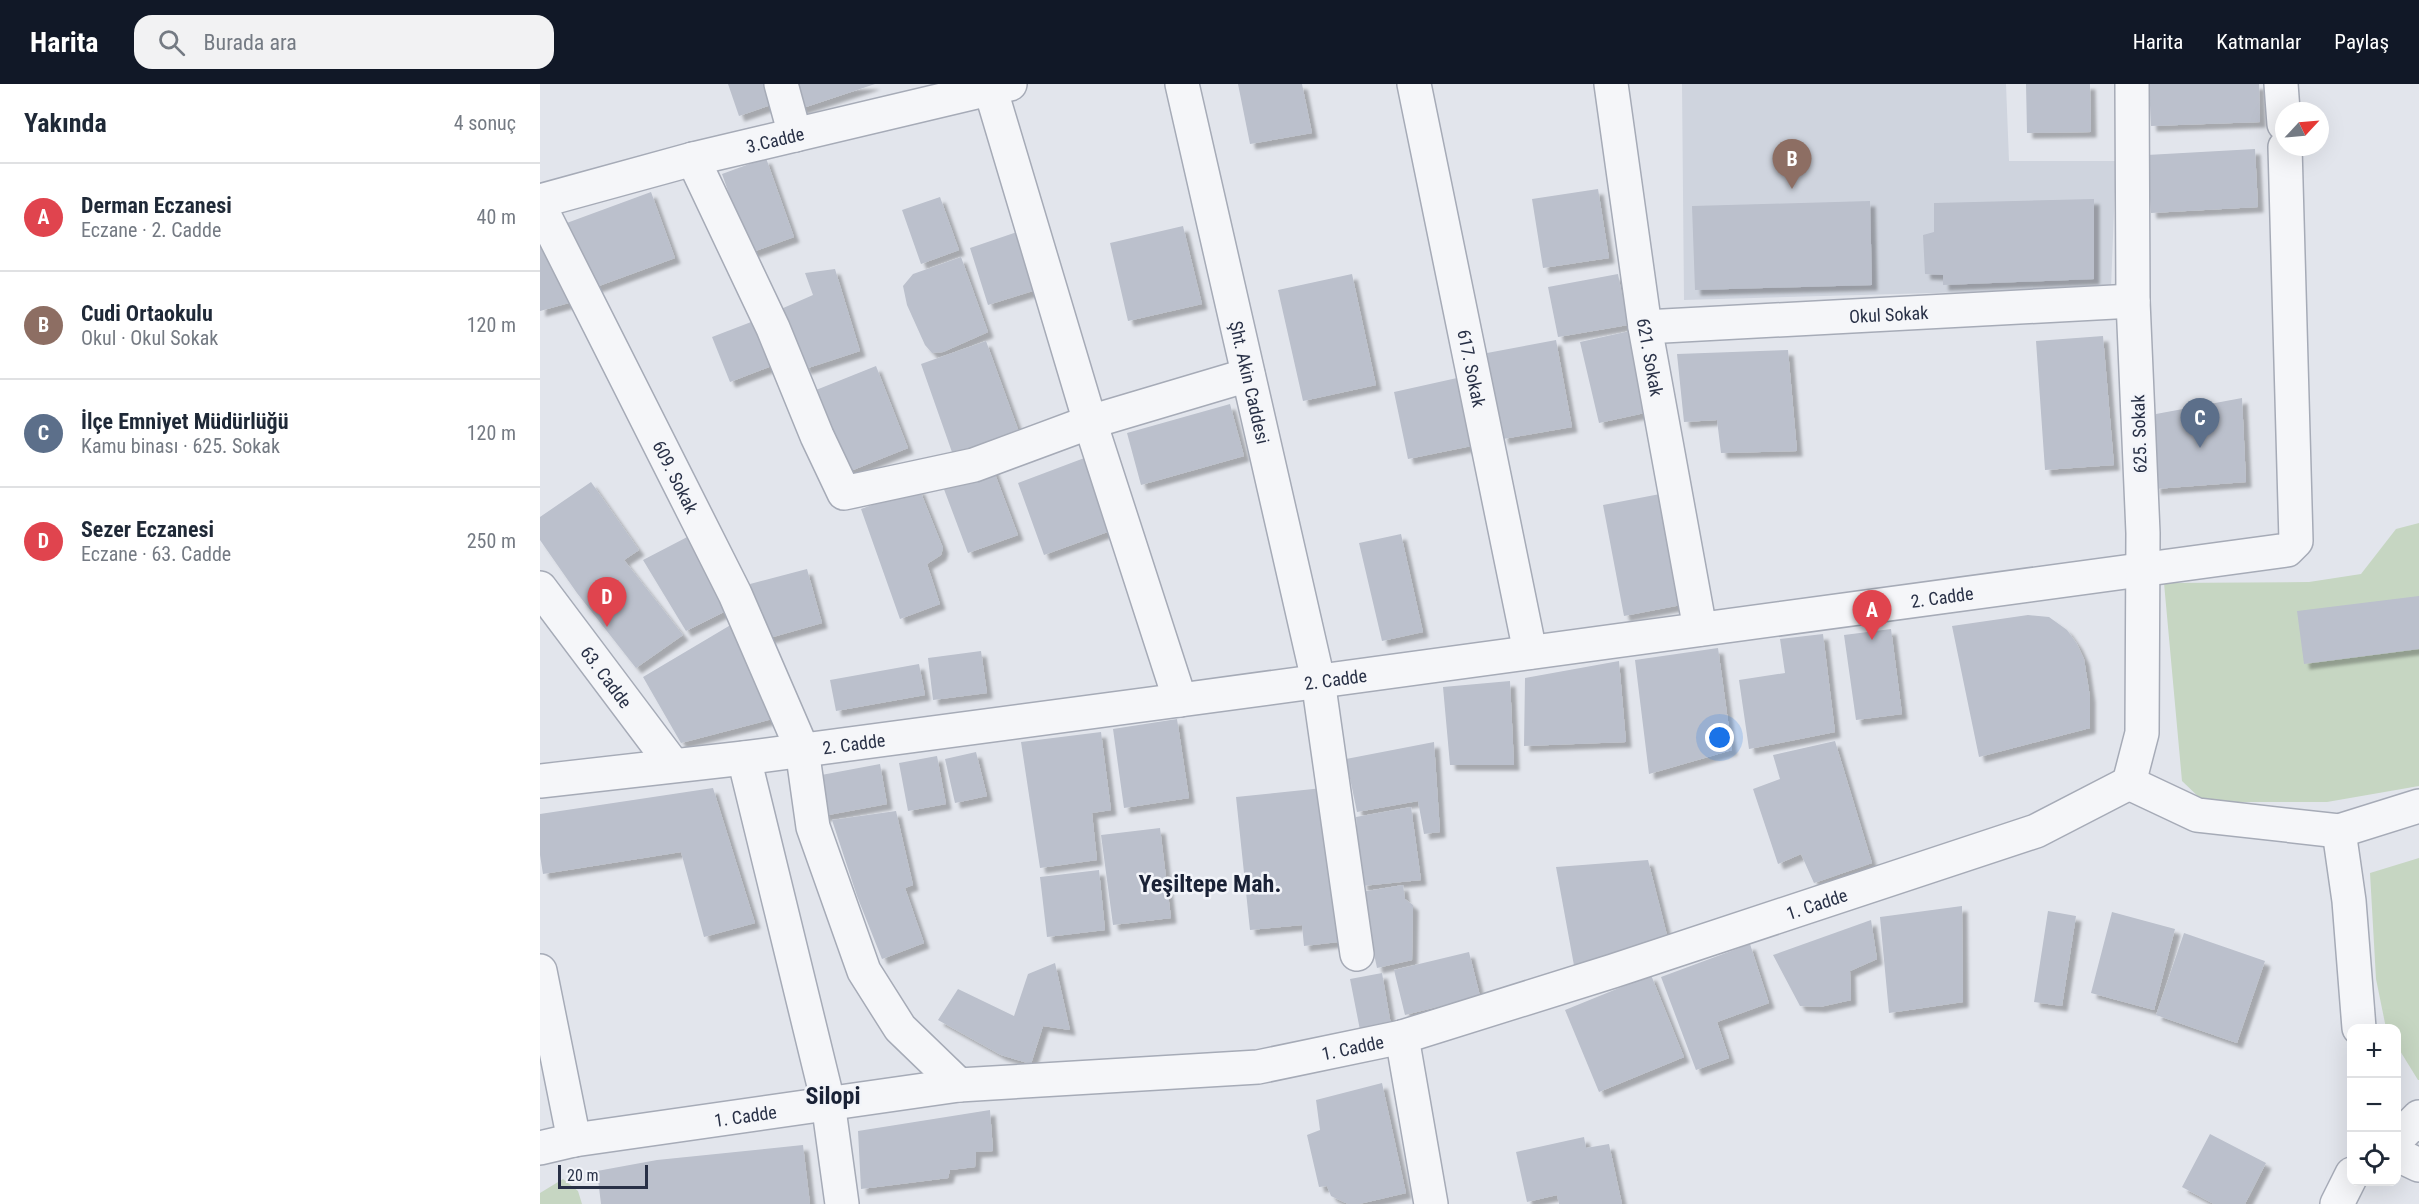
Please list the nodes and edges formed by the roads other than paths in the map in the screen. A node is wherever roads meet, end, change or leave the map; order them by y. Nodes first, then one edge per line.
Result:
1 (782, 84) edge
2 (1182, 84) edge
3 (1414, 84) edge
4 (1611, 84) edge
5 (2132, 84) edge
6 (2282, 84) edge
7 (997, 86) edge
8 (2283, 102) edge
9 (795, 135) junction
10 (2285, 156) edge
11 (693, 159) junction
12 (540, 201) edge
13 (540, 207) edge
14 (2133, 301) junction
15 (1645, 327) junction
16 (1248, 375) junction
17 (1090, 422) junction
18 (2138, 571) junction
19 (540, 588) edge
20 (1700, 629) junction
21 (1530, 652) junction
22 (1318, 680) junction
23 (1180, 700) junction
24 (802, 749) junction
25 (744, 758) junction
26 (672, 765) junction
27 (540, 781) edge
28 (2129, 783) junction
29 (2419, 806) edge
30 (2339, 831) junction
31 (1357, 954) dead end
32 (540, 971) edge
33 (2359, 1024) edge
34 (1402, 1037) junction
35 (959, 1085) junction
36 (828, 1102) junction
37 (2419, 1117) edge
38 (2401, 1136) edge
39 (574, 1140) junction
40 (540, 1148) edge
41 (2401, 1156) edge
42 (2419, 1165) edge
43 (2347, 1184) edge
44 (842, 1204) edge
45 (1431, 1204) edge
46 (2337, 1204) edge

1 - 9 street
2 - 16 street, Şht. Akin Caddesi
3 - 21 street, 617. Sokak
4 - 15 street, 621. Sokak
5 - 14 street, 625. Sokak
6 - 8 street
7 - 9 street, 3.Cadde
7 - 17 street
9 - 11 street, 3.Cadde
10 - 18 street, 2. Cadde
11 - 12 street, 3.Cadde
11 - 17 street
13 - 24 street, 609. Sokak
14 - 15 street, Okul Sokak
14 - 18 street, 625. Sokak
15 - 20 street, 621. Sokak
16 - 17 street
16 - 22 street, Şht. Akin Caddesi
17 - 23 street
18 - 20 street, 2. Cadde
18 - 28 street, 625. Sokak
19 - 26 street, 63. Cadde
20 - 21 street, 2. Cadde
21 - 22 street, 2. Cadde
22 - 23 street, 2. Cadde
22 - 31 street, Şht. Akin Caddesi
23 - 24 street, 2. Cadde
24 - 25 street, 2. Cadde
24 - 35 street, 609. Sokak
25 - 26 street, 2. Cadde
25 - 36 street
26 - 27 street, 2. Cadde
28 - 30 street
28 - 34 street, 1. Cadde
29 - 30 street
30 - 33 street
32 - 39 street
34 - 35 street, 1. Cadde
34 - 45 street
35 - 36 street, 1. Cadde
36 - 39 street, 1. Cadde
36 - 44 street
37 - 38 street
39 - 40 street, 1. Cadde
41 - 42 street
43 - 46 street

